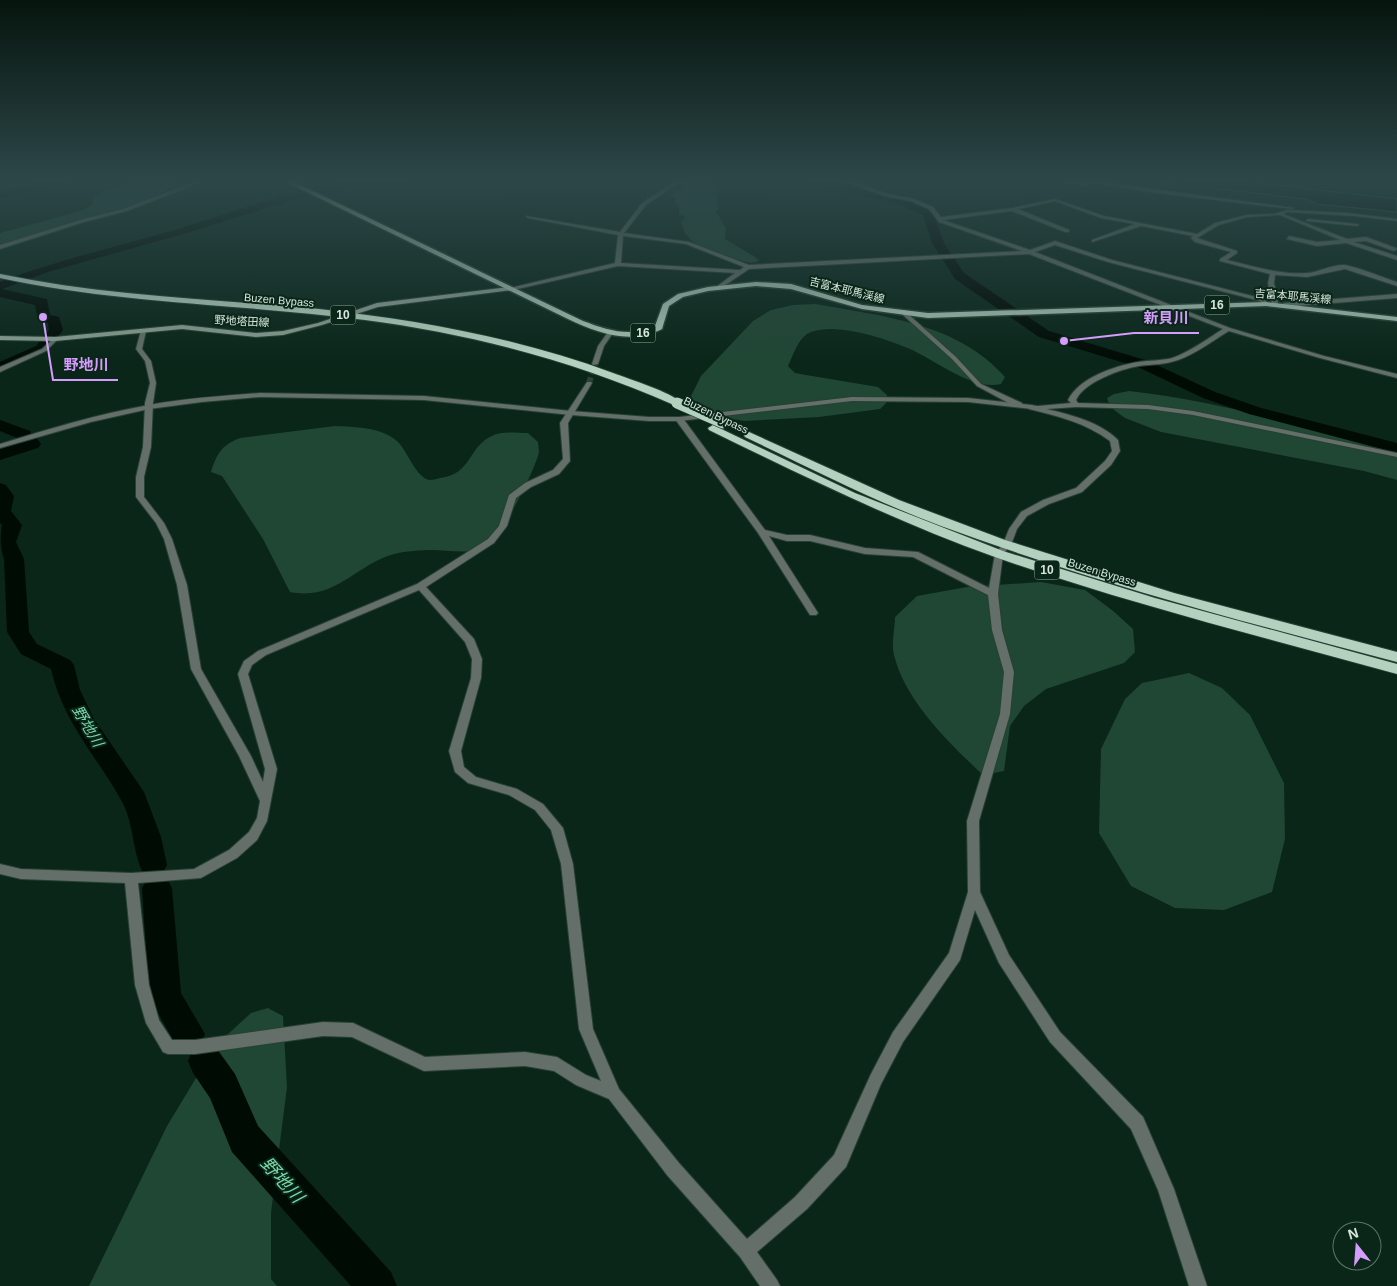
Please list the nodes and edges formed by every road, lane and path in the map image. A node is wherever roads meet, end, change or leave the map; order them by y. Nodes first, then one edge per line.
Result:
1 (19, 241) edge
2 (411, 241) edge
3 (620, 241) edge
4 (672, 241) edge
5 (998, 241) edge
6 (1197, 241) edge
7 (1303, 241) edge
8 (1355, 241) edge
9 (1372, 241) edge
10 (1349, 242) junction
11 (0, 247) edge
12 (1394, 249) dead end
13 (1030, 252) junction
14 (1397, 258) edge
15 (618, 264) junction
16 (748, 266) junction
17 (740, 272) junction
18 (1273, 272) junction
19 (0, 276) edge
20 (0, 282) edge
21 (1397, 284) edge
22 (718, 288) junction
23 (509, 289) junction
24 (1397, 296) edge
25 (1266, 304) junction
26 (1275, 304) junction
27 (1284, 305) junction
28 (1169, 307) junction
29 (905, 314) junction
30 (345, 315) junction
31 (334, 319) junction
32 (1397, 319) edge
33 (1228, 329) junction
34 (143, 331) junction
35 (610, 333) junction
36 (0, 338) edge
37 (55, 339) junction
38 (595, 364) tunnel mouth
39 (0, 370) edge
40 (1397, 376) edge
41 (589, 383) tunnel mouth
42 (673, 405) junction
43 (1019, 405) junction
44 (1076, 405) junction
45 (149, 407) junction
46 (1032, 407) junction
47 (571, 413) junction
48 (679, 419) junction
49 (0, 446) edge
50 (1397, 454) edge
51 (762, 532) junction
52 (1003, 550) junction
53 (420, 586) junction
54 (993, 594) junction
55 (813, 613) dead end
56 (1397, 657) edge
57 (1397, 669) edge
58 (265, 800) junction
59 (0, 869) edge
60 (131, 878) junction
61 (974, 892) junction
62 (614, 1094) junction
63 (746, 1251) junction
64 (771, 1286) edge
65 (1198, 1286) edge

1 - 11 street
2 - 23 main road, 吉富本耶馬渓線 / 16
3 - 15 street
4 - 16 street
5 - 13 street
6 - 18 street
7 - 10 street
8 - 10 street
9 - 12 street
10 - 14 street
13 - 16 street
13 - 25 street
13 - 28 street
15 - 17 street
15 - 23 street
16 - 17 street
17 - 22 street
18 - 21 street
18 - 26 street
19 - 30 highway, Buzen Bypass / 10
20 - 31 highway, Buzen Bypass / 10
22 - 29 main road, 吉富本耶馬渓線 / 16
22 - 35 main road, 吉富本耶馬渓線 / 16
23 - 30 main road, 野地塔田線
23 - 35 main road, 吉富本耶馬渓線 / 16
24 - 27 street
25 - 26 main road, 吉富本耶馬渓線 / 16
25 - 28 main road, 吉富本耶馬渓線 / 16
26 - 27 main road, 吉富本耶馬渓線 / 16
27 - 32 main road, 吉富本耶馬渓線 / 16
28 - 29 main road, 吉富本耶馬渓線 / 16
28 - 33 street
29 - 43 street
30 - 31 main road, 野地塔田線
30 - 42 highway, Buzen Bypass / 10
31 - 34 main road, 野地塔田線
31 - 42 highway, Buzen Bypass / 10
33 - 40 street
33 - 44 street
34 - 37 main road, 野地塔田線
34 - 45 street
35 - 38 street
36 - 37 main road, 野地塔田線
37 - 39 street
41 - 47 street
42 - 52 highway, Buzen Bypass / 10
43 - 46 street
43 - 48 street
44 - 46 street
44 - 50 street
45 - 47 street
45 - 49 street
45 - 58 street
46 - 52 street
47 - 48 street
47 - 53 street
48 - 51 street
51 - 54 street
51 - 55 street
52 - 54 street
52 - 56 highway, Buzen Bypass / 10
52 - 57 highway, Buzen Bypass / 10
53 - 58 street
53 - 62 street
54 - 61 street
58 - 60 street
59 - 60 street
60 - 62 street
61 - 63 street
61 - 65 street
62 - 63 street
63 - 64 street

